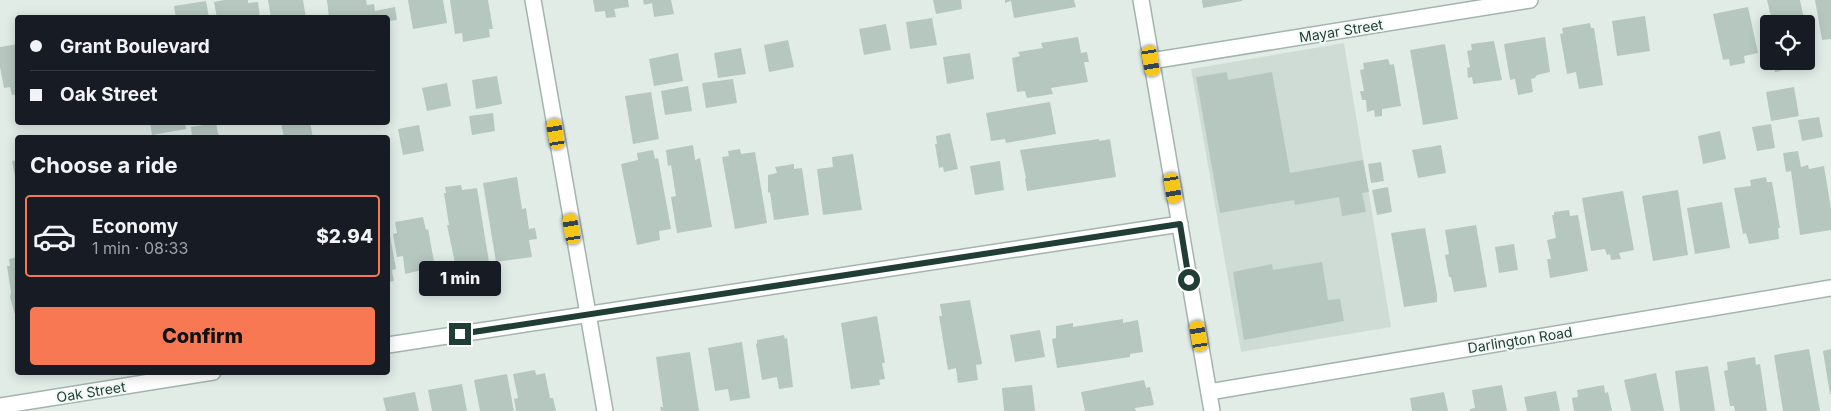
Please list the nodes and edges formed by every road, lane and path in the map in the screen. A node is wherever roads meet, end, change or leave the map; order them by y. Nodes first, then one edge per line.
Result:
1 (533, 0) edge
2 (1141, 0) edge
3 (1530, 0) edge
4 (1151, 61) junction
5 (1180, 224) junction
6 (1831, 288) edge
7 (587, 314) junction
8 (390, 345) edge
9 (194, 375) edge
10 (1209, 392) junction
11 (0, 406) edge
12 (605, 411) edge
13 (1212, 411) edge

1 - 7 street
2 - 4 street
3 - 4 street, Mayar Street
4 - 5 street
5 - 7 street
5 - 10 street
6 - 10 street, Darlington Road
7 - 8 street
7 - 12 street
9 - 11 street, Oak Street
10 - 13 street

